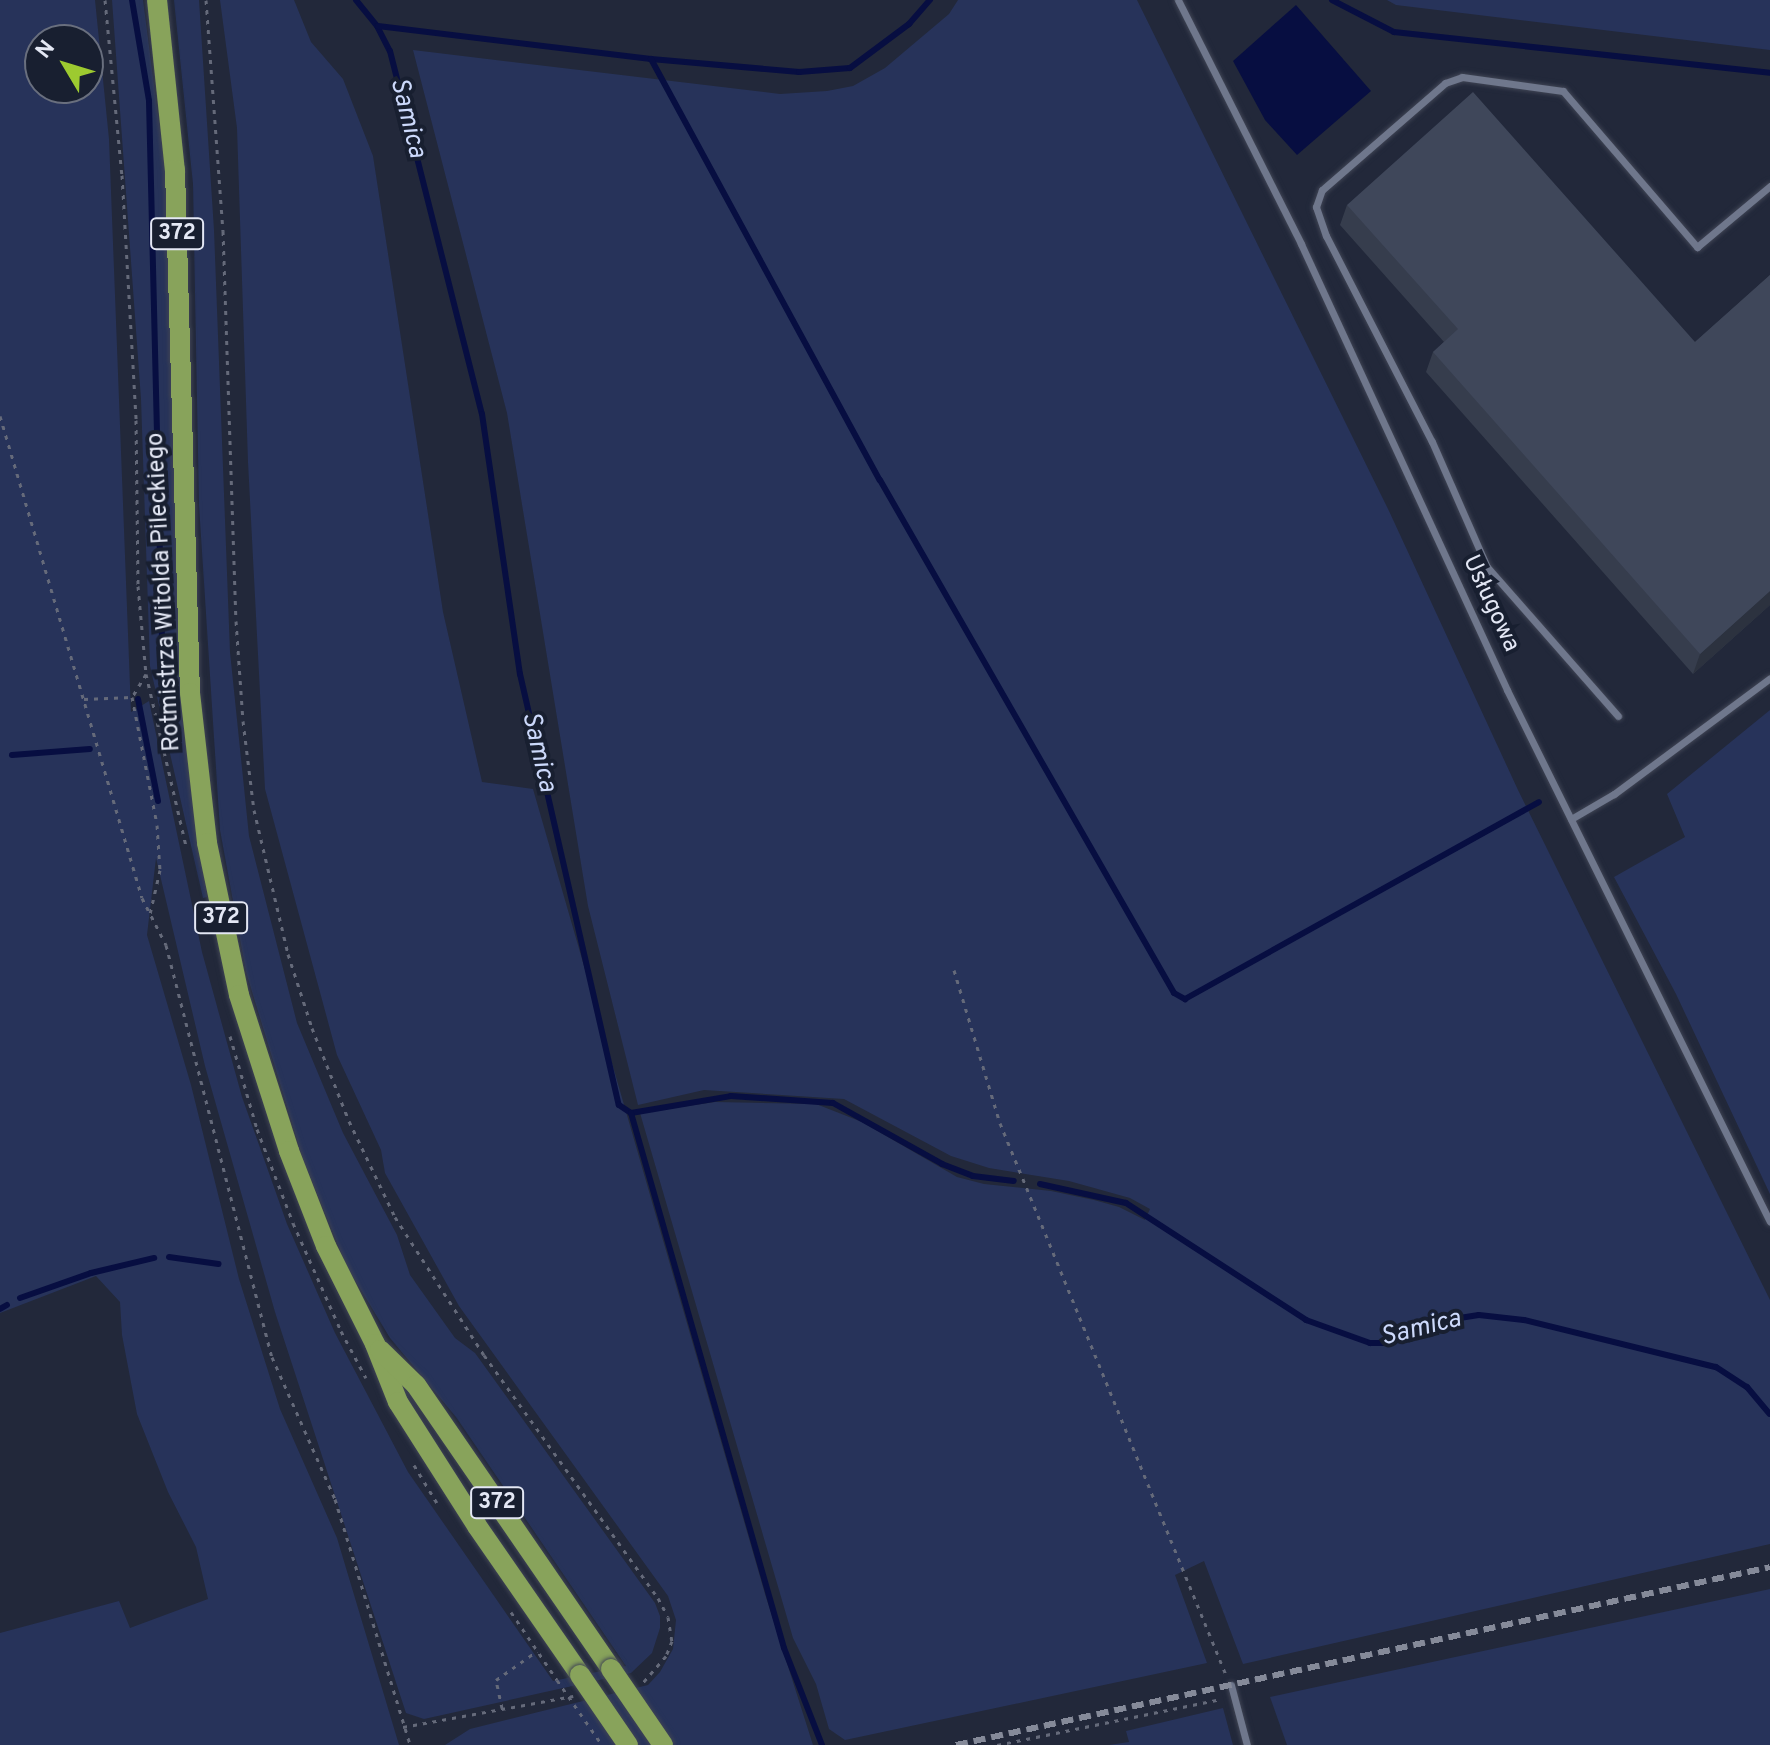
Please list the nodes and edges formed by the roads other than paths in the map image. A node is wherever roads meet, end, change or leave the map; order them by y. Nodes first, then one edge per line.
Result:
1 (157, 0) edge
2 (1178, 0) edge
3 (1770, 186) edge
4 (1770, 678) edge
5 (1618, 716) dead end
6 (1571, 819) junction
7 (1770, 1222) edge
8 (375, 1344) junction
9 (1231, 1685) road end
10 (628, 1745) edge
11 (663, 1745) edge
12 (1247, 1745) edge

1 - 8 main road, Rotmistrza Witolda Pileckiego / 372
2 - 6 lane, Usługowa
3 - 5 lane
4 - 6 lane
6 - 7 lane, Usługowa
8 - 10 main road, Rotmistrza Witolda Pileckiego / 372, bridge
8 - 11 main road, Rotmistrza Witolda Pileckiego / 372, bridge
9 - 12 lane

